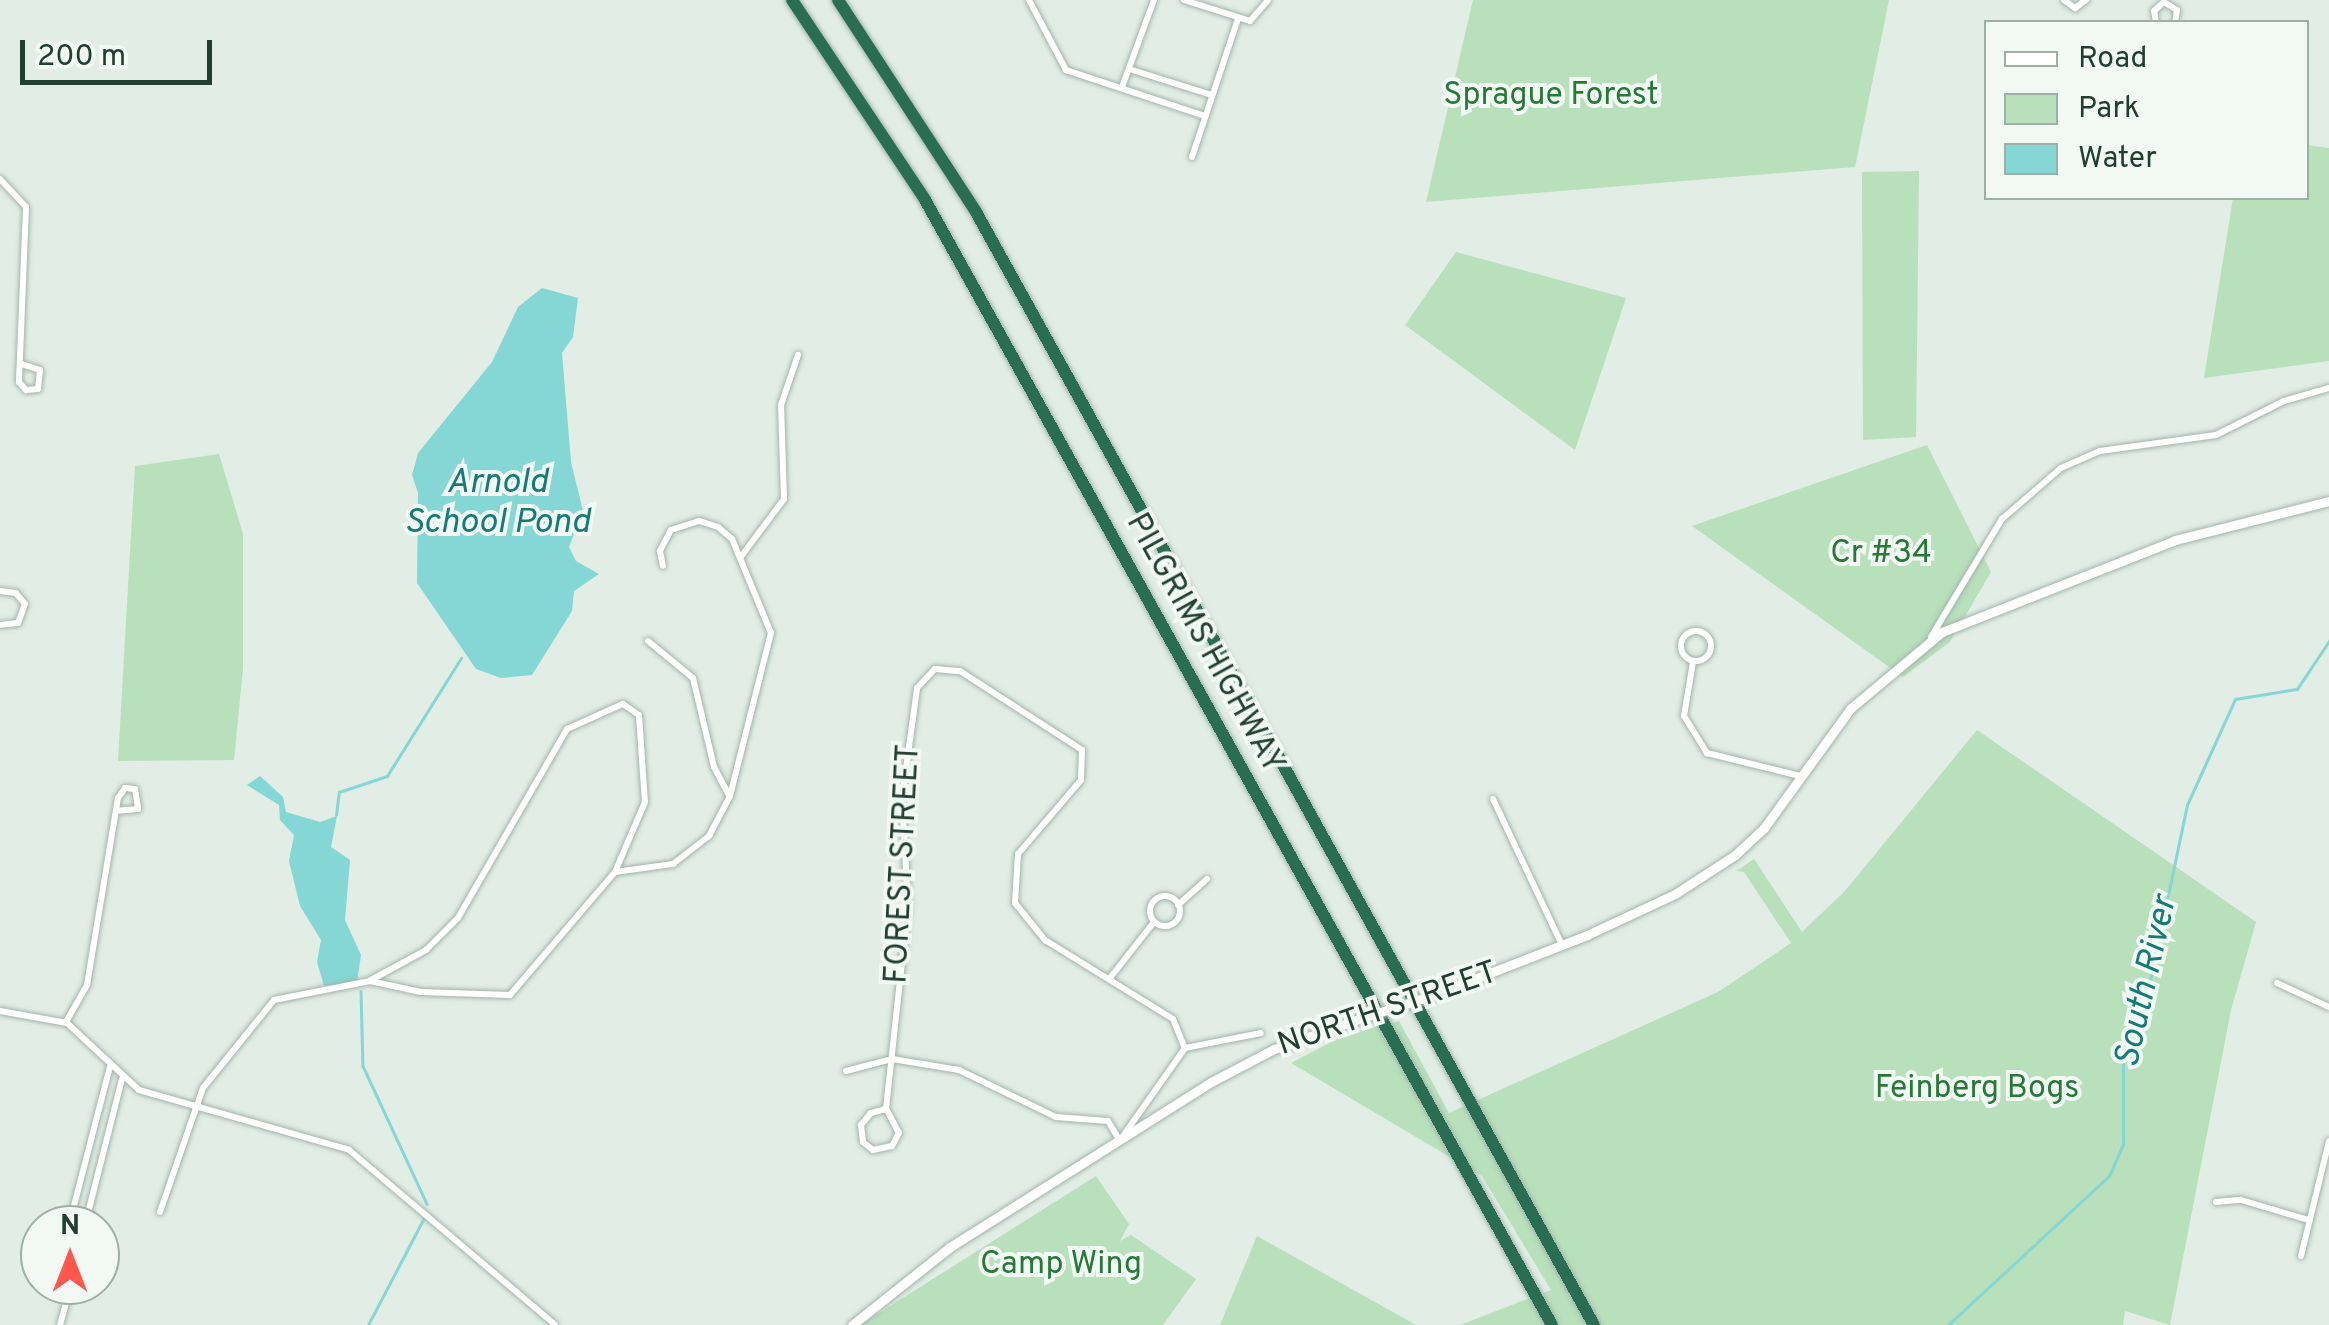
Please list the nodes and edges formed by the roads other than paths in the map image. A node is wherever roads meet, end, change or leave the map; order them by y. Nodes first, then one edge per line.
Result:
1 (792, 0) edge
2 (838, 0) edge
3 (1029, 0) edge
4 (1154, 0) edge
5 (1184, 0) edge
6 (1268, 0) edge
7 (2064, 0) edge
8 (2086, 0) edge
9 (2164, 1) edge
10 (1238, 19) junction
11 (2175, 20) edge
12 (1129, 69) junction
13 (1122, 88) junction
14 (1212, 95) junction
15 (1206, 116) junction
16 (1192, 157) dead end
17 (0, 179) edge
18 (798, 355) dead end
19 (22, 364) junction
20 (2329, 388) edge
21 (2329, 502) edge
22 (740, 558) junction
23 (663, 566) dead end
24 (0, 591) edge
25 (0, 625) edge
26 (1930, 638) junction
27 (648, 641) dead end
28 (1692, 662) junction
29 (1800, 776) junction
30 (730, 796) junction
31 (1492, 800) dead end
32 (117, 811) junction
33 (615, 872) junction
34 (1208, 880) dead end
35 (1178, 904) junction
36 (1154, 922) junction
37 (1563, 946) junction
38 (1110, 978) junction
39 (370, 981) junction
40 (2278, 983) dead end
41 (2329, 1007) edge
42 (0, 1011) edge
43 (66, 1022) junction
44 (1261, 1033) dead end
45 (1185, 1048) junction
46 (892, 1058) junction
47 (110, 1066) junction
48 (846, 1070) dead end
49 (122, 1079) junction
50 (194, 1107) junction
51 (886, 1110) junction
52 (1120, 1142) junction
53 (2329, 1142) edge
54 (2216, 1202) dead end
55 (75, 1205) edge
56 (90, 1205) edge
57 (160, 1212) dead end
58 (2308, 1220) junction
59 (2301, 1256) dead end
60 (555, 1325) edge
61 (852, 1325) edge
62 (1552, 1325) edge
63 (1594, 1325) edge

1 - 62 highway, PILGRIMS HIGHWAY
2 - 63 highway, PILGRIMS HIGHWAY
3 - 13 street
4 - 12 street
5 - 10 street
6 - 10 street
7 - 8 street
9 - 11 street
10 - 14 street
12 - 13 street
12 - 14 street
13 - 15 street
14 - 15 street
15 - 16 street
17 - 19 street
18 - 22 street
19 - 19 street
20 - 26 street
21 - 26 street, NORTH STREET
22 - 23 street
22 - 30 street
24 - 25 street
26 - 29 street, NORTH STREET
27 - 30 street
28 - 28 street
28 - 29 street
29 - 37 street, NORTH STREET
30 - 33 street
31 - 37 street
32 - 32 street
32 - 43 street
33 - 39 street
33 - 39 street
34 - 35 street
35 - 36 street
35 - 36 street
36 - 38 street
37 - 52 street, NORTH STREET, bridge
38 - 45 street, FOREST STREET
38 - 46 street, FOREST STREET
39 - 50 street
40 - 41 street
42 - 43 street
43 - 47 street
44 - 45 street
45 - 52 street
46 - 48 street
46 - 51 street, FOREST STREET
46 - 52 street
47 - 49 street
47 - 55 street
49 - 50 street
49 - 56 street
50 - 57 street
50 - 60 street
51 - 51 street, FOREST STREET
52 - 61 street, NORTH STREET
53 - 58 street
54 - 58 street
58 - 59 street

